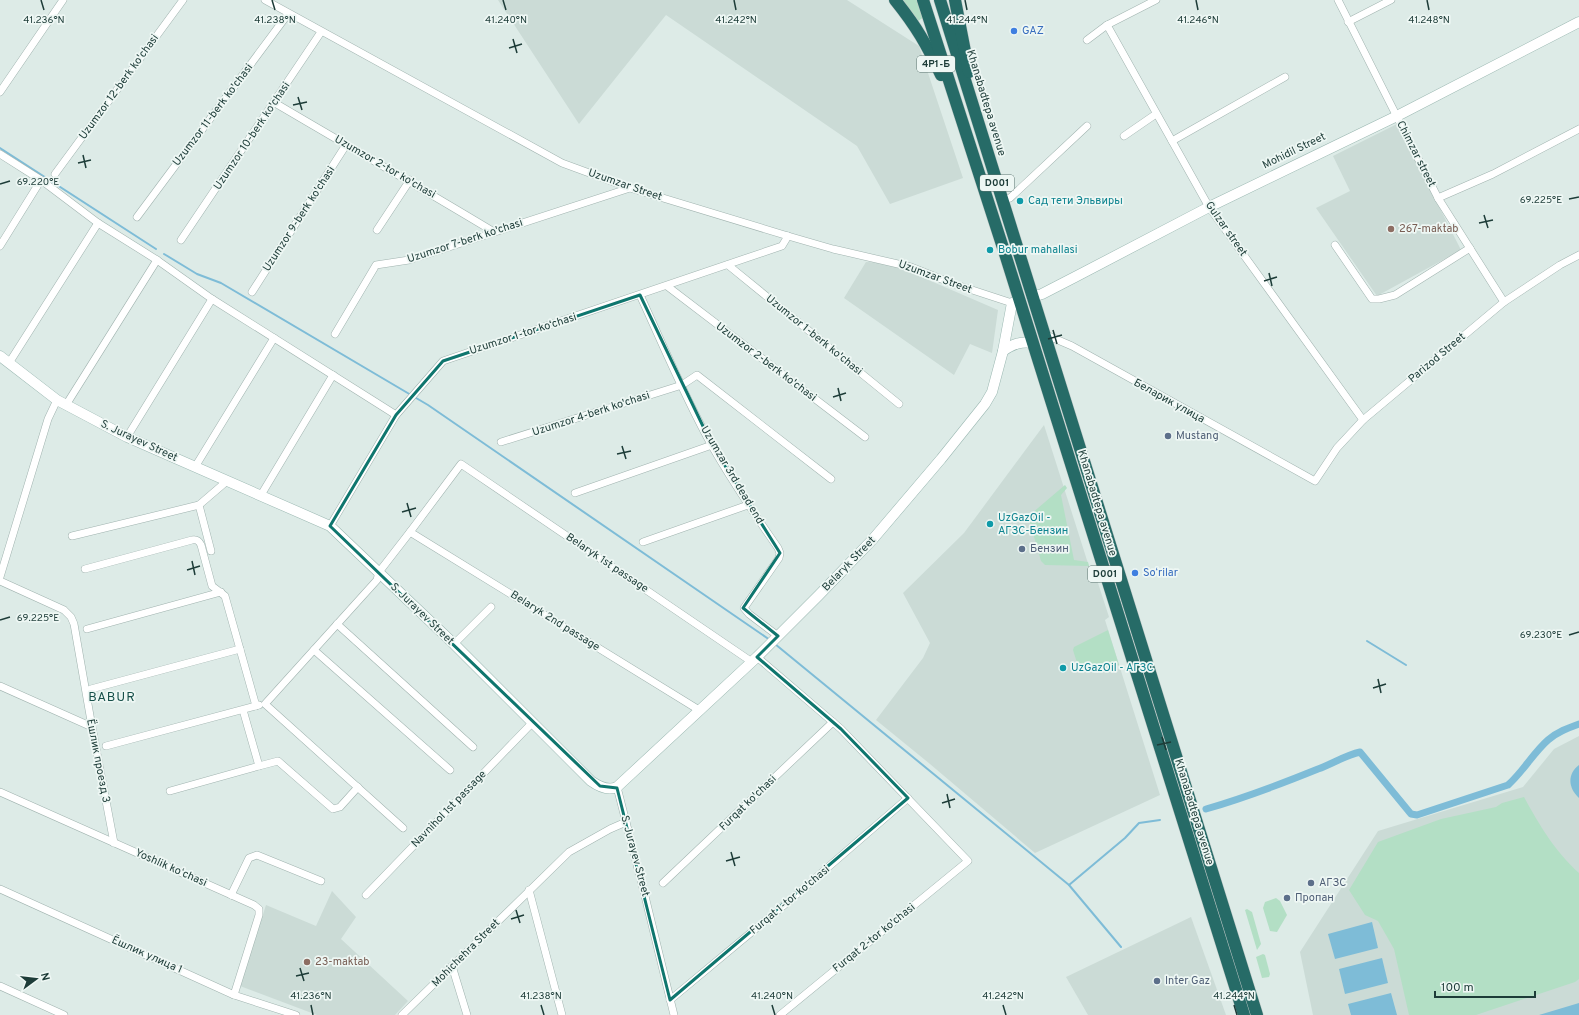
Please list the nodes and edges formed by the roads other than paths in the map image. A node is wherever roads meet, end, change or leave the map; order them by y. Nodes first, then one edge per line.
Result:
1 (63, 0) edge
2 (183, 0) edge
3 (265, 0) edge
4 (895, 0) edge
5 (923, 0) edge
6 (940, 0) edge
7 (955, 0) edge
8 (1156, 0) edge
9 (1338, 0) edge
10 (1391, 0) edge
11 (288, 14) junction
12 (1348, 22) junction
13 (1579, 22) edge
14 (1106, 25) junction
15 (321, 32) junction
16 (1088, 40) dead end
17 (1285, 77) dead end
18 (0, 92) edge
19 (275, 103) junction
20 (1156, 114) junction
21 (1397, 116) junction
22 (1087, 126) dead end
23 (980, 128) junction
24 (1579, 129) edge
25 (966, 133) junction
26 (1124, 136) dead end
27 (1172, 141) junction
28 (346, 145) junction
29 (0, 154) edge
30 (55, 174) dead end
31 (41, 180) junction
32 (410, 180) junction
33 (630, 188) junction
34 (1438, 198) junction
35 (1002, 200) junction
36 (1209, 207) junction
37 (137, 217) dead end
38 (98, 223) junction
39 (377, 230) dead end
40 (494, 232) junction
41 (788, 236) junction
42 (182, 240) dead end
43 (1335, 245) dead end
44 (0, 246) edge
45 (1470, 248) junction
46 (1579, 256) edge
47 (157, 260) junction
48 (728, 266) junction
49 (667, 286) junction
50 (252, 292) dead end
51 (640, 295) junction
52 (1032, 297) junction
53 (212, 299) junction
54 (1016, 302) junction
55 (1504, 302) junction
56 (335, 334) dead end
57 (1044, 334) junction
58 (274, 338) junction
59 (1033, 343) junction
60 (1003, 351) junction
61 (0, 356) edge
62 (9, 363) junction
63 (333, 375) junction
64 (682, 385) junction
65 (62, 403) junction
66 (899, 404) dead end
67 (396, 415) junction
68 (1363, 420) junction
69 (127, 437) junction
70 (865, 437) dead end
71 (501, 442) dead end
72 (712, 445) junction
73 (195, 467) junction
74 (831, 479) dead end
75 (227, 481) junction
76 (1315, 481) joint
77 (575, 493) dead end
78 (261, 495) junction
79 (199, 505) junction
80 (748, 505) junction
81 (330, 526) junction
82 (410, 532) junction
83 (72, 536) dead end
84 (1108, 538) junction
85 (643, 542) dead end
86 (1095, 542) junction
87 (211, 550) dead end
88 (85, 569) dead end
89 (379, 572) junction
90 (0, 577) edge
91 (0, 582) edge
92 (221, 592) junction
93 (491, 608) dead end
94 (336, 624) junction
95 (87, 629) dead end
96 (774, 640) junction
97 (454, 644) junction
98 (240, 649) junction
99 (314, 650) junction
100 (755, 659) junction
101 (0, 686) edge
102 (91, 689) dead end
103 (265, 704) junction
104 (256, 706) junction
105 (243, 710) junction
106 (699, 710) junction
107 (533, 722) junction
108 (832, 722) junction
109 (92, 727) junction
110 (106, 746) dead end
111 (474, 747) dead end
112 (1179, 765) junction
113 (258, 766) junction
114 (450, 770) dead end
115 (1167, 771) junction
116 (358, 787) junction
117 (617, 787) junction
118 (170, 791) dead end
119 (0, 792) edge
120 (908, 798) junction
121 (626, 822) junction
122 (403, 828) dead end
123 (114, 842) junction
124 (968, 861) joint
125 (322, 881) dead end
126 (663, 883) dead end
127 (0, 889) edge
128 (529, 890) junction
129 (231, 895) junction
130 (366, 895) dead end
131 (1233, 937) junction
132 (1221, 941) junction
133 (452, 966) junction
134 (0, 986) edge
135 (234, 995) junction
136 (670, 1000) junction
137 (64, 1015) edge
138 (296, 1015) edge
139 (402, 1015) edge
140 (467, 1015) edge
141 (562, 1015) edge
142 (674, 1015) edge
143 (780, 1015) edge
144 (1244, 1015) edge
145 (1257, 1015) edge

1 - 18 street
2 - 30 street, Uzumzor 12-berk ko'chasi
3 - 11 street, Uzumzar Street
4 - 25 highway, 4Р1-Б
5 - 25 highway, Khanabadtepa avenue / D001
6 - 23 highway, Khanabadtepa avenue / D001
7 - 23 highway
8 - 14 street
9 - 12 street, Chimzar street
10 - 12 street
11 - 15 street, Uzumzar Street
11 - 37 street, Uzumzor 11-berk ko'chasi
12 - 21 street, Chimzar street
13 - 21 street, Mohidil Street
14 - 16 street
14 - 20 street, Gulzar street
15 - 19 street, Uzumzor 10-berk ko'chasi
15 - 33 street, Uzumzar Street
17 - 27 street
19 - 28 street, Uzumzor 2-tor ko'chasi
19 - 42 street, Uzumzor 10-berk ko'chasi
20 - 26 street
20 - 27 street, Gulzar street
21 - 34 street, Chimzar street
21 - 36 street, Mohidil Street
22 - 35 street
23 - 35 highway, Khanabadtepa avenue / D001
24 - 34 street
25 - 54 highway, Khanabadtepa avenue / D001
27 - 36 street, Gulzar street
28 - 32 street, Uzumzor 2-tor ko'chasi
28 - 50 street, Uzumzor 9-berk ko'chasi
29 - 31 street
31 - 38 street
31 - 44 street
32 - 39 street
32 - 40 street, Uzumzor 2-tor ko'chasi
33 - 40 street, Uzumzor 7-berk ko'chasi
33 - 41 street, Uzumzar Street
34 - 45 street, Chimzar street
35 - 52 highway, Khanabadtepa avenue / D001
36 - 52 street, Mohidil Street
36 - 68 street, Gulzar street
38 - 47 street
38 - 62 street
40 - 56 street, Uzumzor 7-berk ko'chasi
41 - 48 street, Uzumzor 1-tor ko‘chasi
41 - 54 street, Uzumzar Street
43 - 45 street
45 - 55 street, Chimzar street
46 - 55 street, Parizod Street
47 - 53 street
47 - 65 street
48 - 49 street, Uzumzor 1-tor ko‘chasi
48 - 66 street, Uzumzor 1-berk ko'chasi
49 - 51 street, Uzumzor 1-tor ko‘chasi
49 - 70 street, Uzumzor 2-berk ko'chasi
51 - 64 street, Uzumzar 3rd dead end
51 - 67 street, Uzumzor 1-tor ko‘chasi
52 - 54 highway, Mohidil Street
52 - 57 highway, Khanabadtepa avenue / D001
53 - 58 street
53 - 69 street
54 - 59 highway, Khanabadtepa avenue / D001
54 - 60 street, Belaryk Street
55 - 68 street, Parizod Street
57 - 76 street, Беларик улица
57 - 84 highway, Khanabadtepa avenue / D001
58 - 63 street
58 - 73 street
59 - 60 street
59 - 86 highway, Khanabadtepa avenue / D001
60 - 96 street, Belaryk Street
61 - 62 street, S. Jurayev Street
62 - 65 street, S. Jurayev Street
63 - 67 street
63 - 78 street
64 - 71 street, Uzumzor 4-berk ko'chasi
64 - 72 street, Uzumzar 3rd dead end
64 - 74 street, Uzumzor 4-berk ko'chasi
65 - 69 street, S. Jurayev Street
65 - 90 street
67 - 81 street, Uzumzor 1-tor ko‘chasi
68 - 76 street, Parizod Street
69 - 73 street, S. Jurayev Street
72 - 77 street
72 - 80 street, Uzumzar 3rd dead end
73 - 75 street, S. Jurayev Street
75 - 78 street, S. Jurayev Street
75 - 79 street
78 - 81 street, S. Jurayev Street
79 - 83 street
79 - 87 street
80 - 85 street
80 - 96 street, Uzumzar 3rd dead end
81 - 89 street, S. Jurayev Street
82 - 89 street
82 - 100 street, Belaryk 1st passage
82 - 106 street, Belaryk 2nd passage
84 - 86 highway
84 - 112 highway, Khanabadtepa avenue / D001
86 - 115 highway, Khanabadtepa avenue / D001
88 - 92 street
89 - 94 street
89 - 97 street, S. Jurayev Street
91 - 109 street, Ёшлик проезд 3
92 - 95 street
92 - 98 street
93 - 97 street
94 - 99 street
94 - 111 street
96 - 100 street, Belaryk Street
97 - 107 street, S. Jurayev Street
98 - 102 street
98 - 104 street
99 - 103 street
99 - 114 street
100 - 106 street, Belaryk Street
100 - 108 street, Belaryk 1st passage
101 - 109 street
103 - 104 street
103 - 116 street
104 - 105 street
105 - 110 street
105 - 113 street
106 - 117 street, Belaryk Street
107 - 117 street, S. Jurayev Street
107 - 130 street, Navnihol 1st passage
108 - 120 street, Belaryk 1st passage
108 - 126 street, Furqat ko'chasi
109 - 123 street, Ёшлик проезд 3
112 - 115 highway
112 - 131 highway, Khanabadtepa avenue / D001
113 - 116 street
113 - 118 street
115 - 132 highway, Khanabadtepa avenue / D001
116 - 122 street
117 - 121 street, S. Jurayev Street
119 - 123 street, Yoshlik koʻchasi
120 - 124 street, Belaryk 1st passage
120 - 136 street, Furqat 1-tor ko'chasi
121 - 128 street, Mohichehra Street
121 - 136 street, S. Jurayev Street
123 - 129 street, Yoshlik koʻchasi
124 - 143 street, Furqat 2-tor ko'chasi
125 - 129 street
127 - 135 street, Ёшлик улица 1
128 - 133 street, Mohichehra Street
128 - 141 street
129 - 135 street, Yoshlik koʻchasi
131 - 132 highway
131 - 145 highway, Khanabadtepa avenue / D001
132 - 144 highway, Khanabadtepa avenue / D001
133 - 139 street, Mohichehra Street
133 - 140 street
134 - 137 street
135 - 138 street, Ёшлик улица 1
136 - 142 street, S. Jurayev Street

